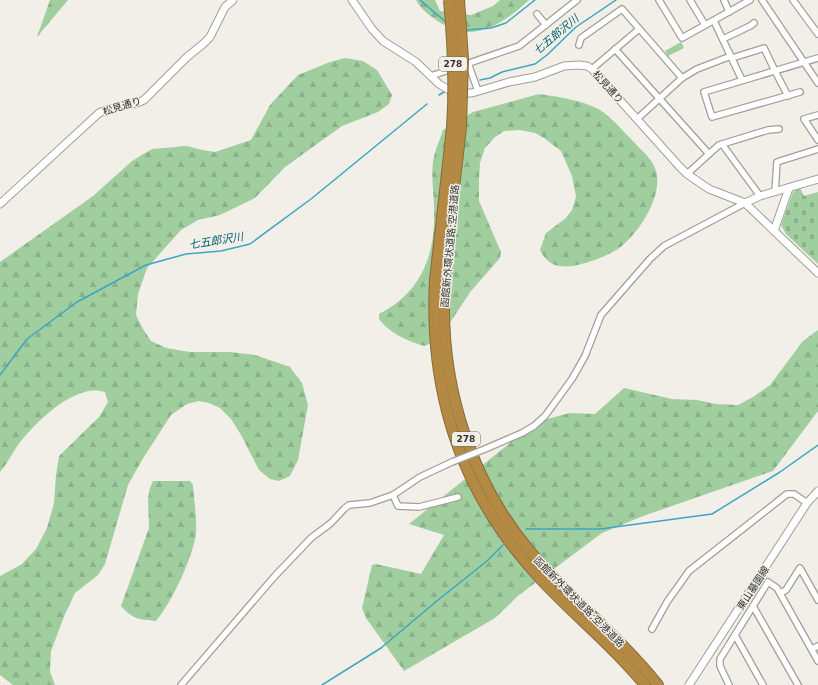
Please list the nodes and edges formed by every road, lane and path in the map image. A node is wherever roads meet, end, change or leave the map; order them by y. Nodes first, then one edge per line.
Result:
1 (233, 0) edge
2 (352, 0) edge
3 (449, 0) edge
4 (459, 0) edge
5 (577, 0) edge
6 (659, 0) edge
7 (690, 0) edge
8 (724, 0) edge
9 (750, 0) edge
10 (762, 0) edge
11 (793, 0) edge
12 (729, 12) junction
13 (537, 14) dead end
14 (714, 21) junction
15 (754, 23) dead end
16 (546, 25) junction
17 (705, 25) junction
18 (638, 29) junction
19 (818, 34) edge
20 (723, 39) junction
21 (579, 46) dead end
22 (615, 49) junction
23 (732, 57) junction
24 (818, 58) edge
25 (468, 63) junction
26 (805, 63) junction
27 (592, 70) junction
28 (775, 71) junction
29 (431, 76) junction
30 (682, 78) junction
31 (742, 80) junction
32 (818, 83) edge
33 (478, 91) junction
34 (800, 92) dead end
35 (788, 96) junction
36 (659, 99) junction
37 (818, 115) edge
38 (637, 119) junction
39 (456, 128) junction
40 (779, 129) dead end
41 (818, 140) edge
42 (722, 144) junction
43 (818, 149) edge
44 (709, 154) junction
45 (687, 174) junction
46 (818, 179) edge
47 (789, 188) junction
48 (775, 192) junction
49 (760, 196) junction
50 (745, 202) junction
51 (0, 204) edge
52 (774, 231) junction
53 (818, 273) edge
54 (818, 491) edge
55 (393, 495) junction
56 (458, 496) dead end
57 (807, 503) junction
58 (780, 594) junction
59 (818, 600) edge
60 (753, 606) junction
61 (652, 629) dead end
62 (735, 635) junction
63 (818, 646) edge
64 (812, 649) junction
65 (818, 661) edge
66 (180, 685) edge
67 (645, 685) edge
68 (658, 685) edge
69 (689, 685) edge
70 (729, 685) edge
71 (763, 685) edge
72 (798, 685) edge

1 - 51 street, 松見通り
2 - 29 street, 松見通り
3 - 39 highway, 函館新外環状道路;空港道路 / 278, bridge
4 - 39 highway, 函館新外環状道路;空港道路 / 278, bridge
5 - 16 street
6 - 17 street
7 - 17 street
8 - 12 street
9 - 12 street
10 - 26 street
11 - 19 street
12 - 14 street
13 - 16 street
14 - 17 street
14 - 20 street
15 - 20 street
16 - 25 street
18 - 21 street
18 - 22 street
18 - 30 street
20 - 23 street
22 - 27 street
22 - 36 street
23 - 28 street
23 - 30 street
23 - 31 street
24 - 26 street
25 - 29 street
25 - 33 street
26 - 28 street
26 - 32 street
27 - 33 street, 松見通り
27 - 38 street, 松見通り
28 - 31 street
28 - 35 street
29 - 33 street, 松見通り
30 - 36 street
31 - 35 street
34 - 35 street
36 - 38 street
36 - 44 street
37 - 41 street
38 - 45 street, 松見通り
39 - 67 highway, 函館新外環状道路;空港道路 / 278
39 - 68 highway, 函館新外環状道路;空港道路 / 278
40 - 42 street
42 - 44 street
42 - 49 street
43 - 48 street
44 - 45 street
45 - 50 street, 松見通り
46 - 47 street
47 - 48 street
47 - 52 street
48 - 49 street
49 - 50 street
50 - 52 street
50 - 55 street, bridge
52 - 53 street
54 - 57 street, 東山墓園線
55 - 56 street
55 - 66 street
57 - 61 street
57 - 69 street, 東山墓園線
58 - 59 street
58 - 60 street
58 - 64 street
60 - 62 street
60 - 72 street
62 - 70 street
62 - 71 street
63 - 64 street
64 - 65 street

